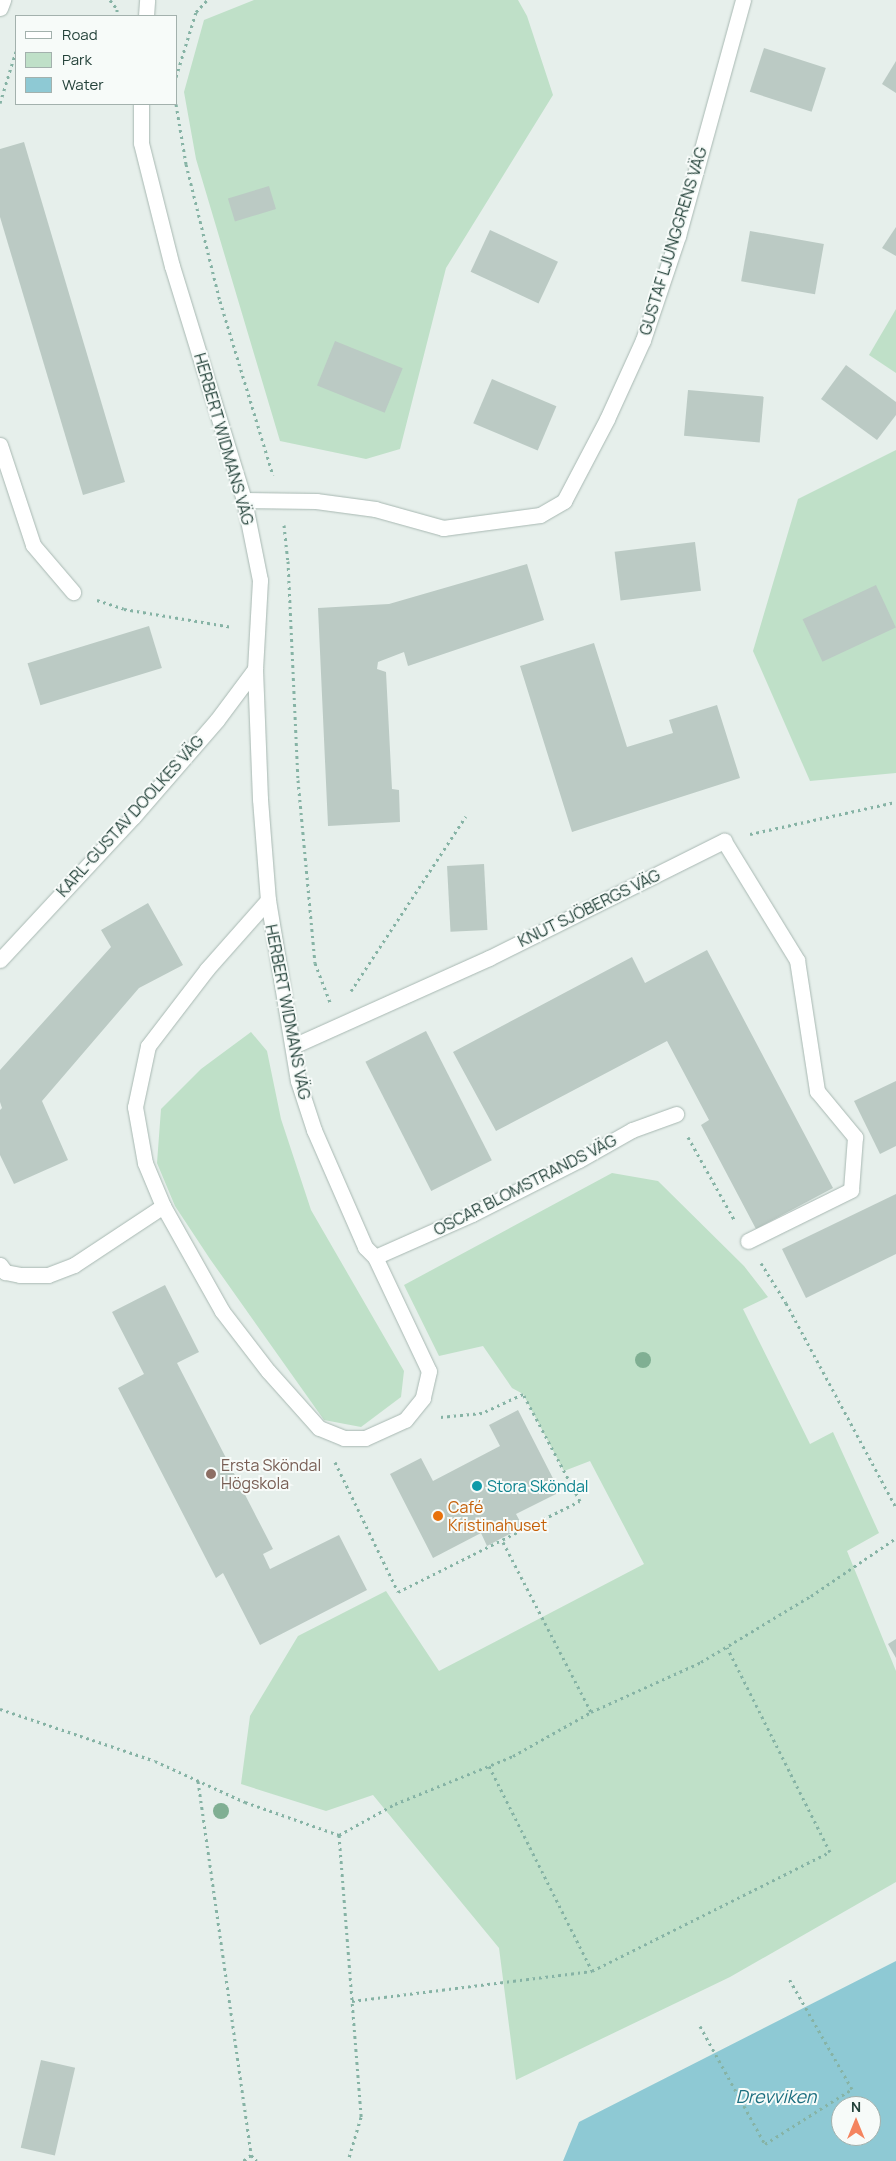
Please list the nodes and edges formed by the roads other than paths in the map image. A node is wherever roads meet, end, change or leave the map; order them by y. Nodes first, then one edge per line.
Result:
1 (2, 0) edge
2 (147, 0) edge
3 (743, 0) edge
4 (0, 8) edge
5 (146, 15) edge
6 (140, 105) edge
7 (0, 445) edge
8 (244, 500) junction
9 (73, 592) road end
10 (255, 669) junction
11 (268, 900) junction
12 (0, 960) edge
13 (293, 1046) junction
14 (676, 1114) road end
15 (163, 1206) junction
16 (748, 1242) road end
17 (375, 1257) junction
18 (0, 1265) edge

1 - 4 street
2 - 5 street
3 - 8 street, GUSTAF LJUNGGRENS VÄG
6 - 8 street, HERBERT WIDMANS VÄG
7 - 9 street
8 - 10 street, HERBERT WIDMANS VÄG
10 - 11 street, HERBERT WIDMANS VÄG
10 - 12 street, KARL-GUSTAV DOOLKES VÄG
11 - 13 street, HERBERT WIDMANS VÄG
11 - 15 street, HERBERT WIDMANS VÄG
13 - 16 street, KNUT SJÖBERGS VÄG
13 - 17 street, HERBERT WIDMANS VÄG
14 - 17 street, OSCAR BLOMSTRANDS VÄG
15 - 17 street, HERBERT WIDMANS VÄG
15 - 18 street

